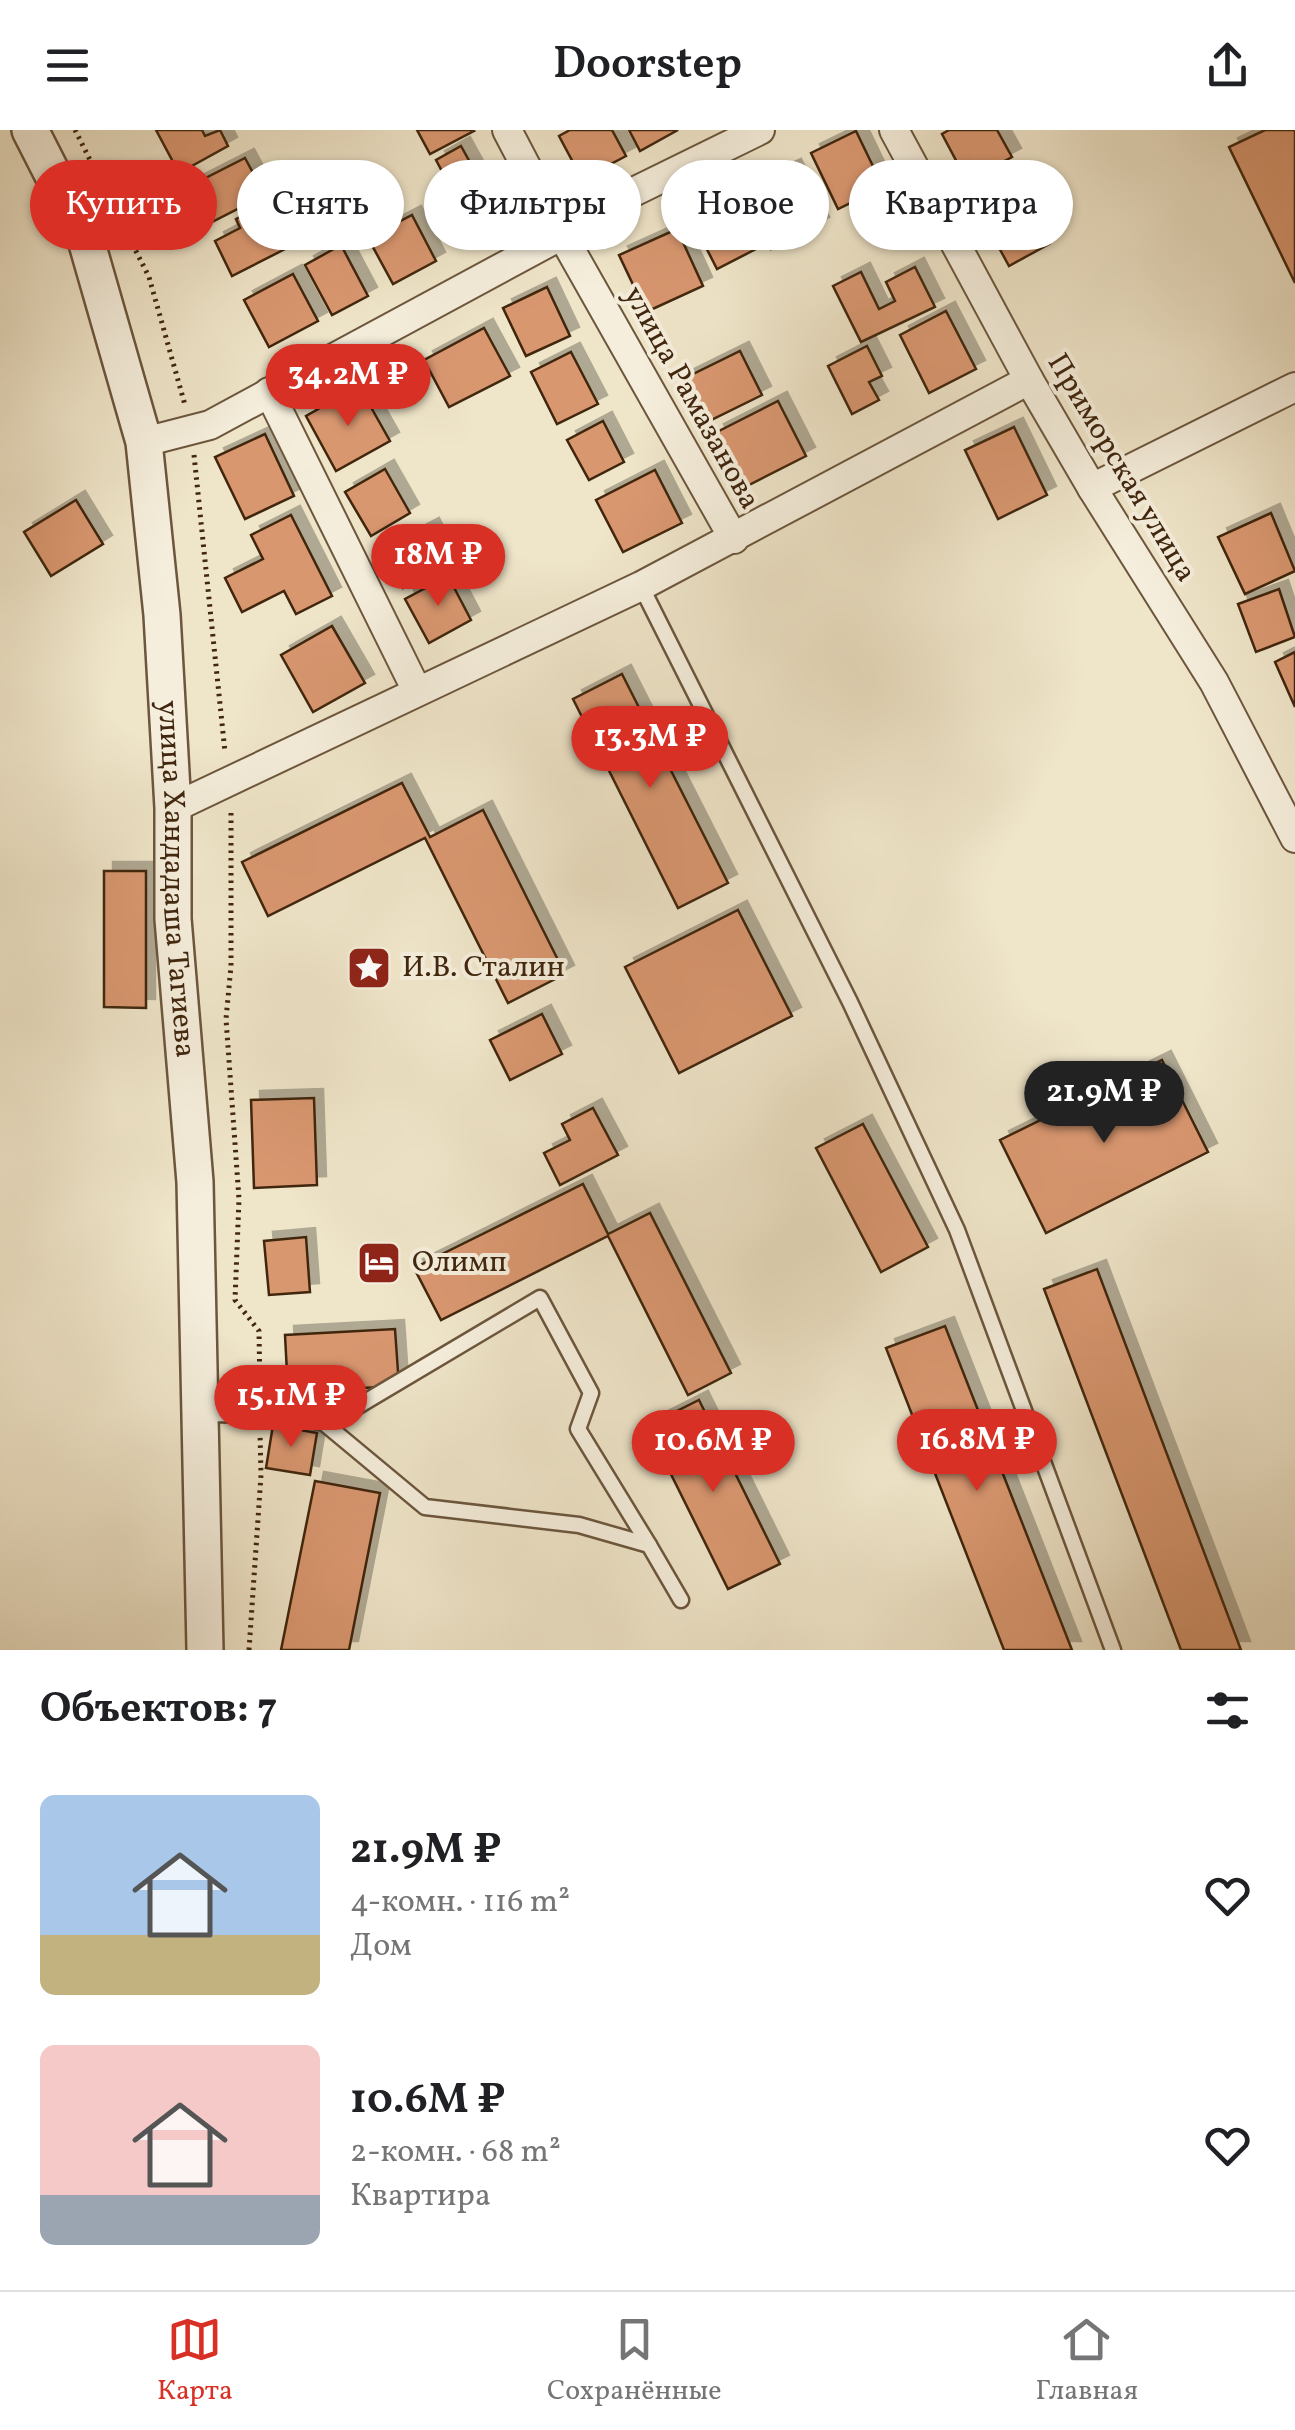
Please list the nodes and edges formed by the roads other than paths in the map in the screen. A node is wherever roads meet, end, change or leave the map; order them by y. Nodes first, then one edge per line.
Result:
1 (32, 130) edge
2 (506, 130) edge
3 (760, 130) edge
4 (894, 130) edge
5 (522, 160) edge
6 (641, 188) edge
7 (534, 250) edge
8 (570, 250) edge
9 (1029, 380) junction
10 (1295, 387) edge
11 (269, 392) junction
12 (146, 441) junction
13 (1092, 488) junction
14 (734, 540) junction
15 (641, 586) junction
16 (417, 691) junction
17 (175, 807) junction
18 (1295, 838) edge
19 (204, 1414) junction
20 (324, 1423) junction
21 (649, 1545) junction
22 (681, 1600) dead end
23 (207, 1650) edge
24 (1113, 1650) edge

1 - 12 street, улица Хандадаша Тагиева
2 - 5 street, улица Рамазанова
3 - 6 street
4 - 9 street, Приморская улица
7 - 11 street
8 - 14 street, улица Рамазанова
9 - 13 street, Приморская улица
9 - 14 street
10 - 13 street
11 - 12 street
11 - 16 street
12 - 17 street, улица Хандадаша Тагиева
13 - 18 street, Приморская улица
14 - 15 street
15 - 16 street
15 - 24 lane
16 - 17 street
17 - 19 street, улица Хандадаша Тагиева
19 - 20 lane
19 - 23 street, улица Хандадаша Тагиева
20 - 21 lane
20 - 21 lane
21 - 22 lane

